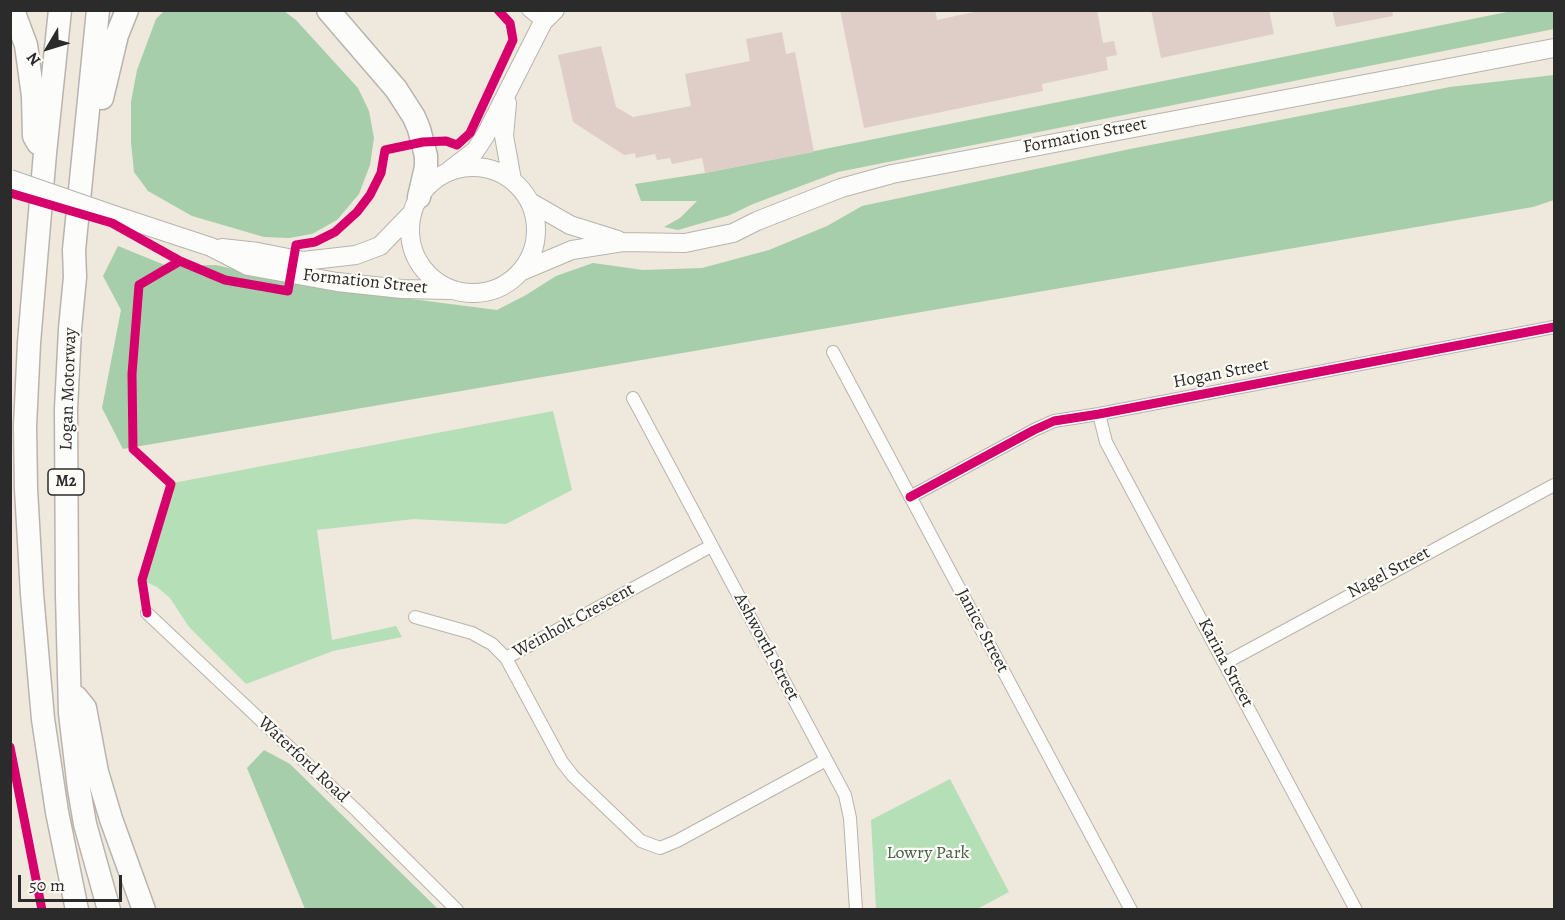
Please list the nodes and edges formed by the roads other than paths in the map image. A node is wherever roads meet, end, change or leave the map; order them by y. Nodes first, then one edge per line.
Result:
1 (13, 10) edge
2 (60, 10) edge
3 (98, 10) edge
4 (127, 10) edge
5 (328, 10) edge
6 (528, 10) edge
7 (549, 16) edge
8 (1554, 48) edge
9 (508, 92) junction
10 (45, 153) junction
11 (446, 172) junction
12 (10, 179) edge
13 (512, 180) junction
14 (530, 202) junction
15 (415, 206) junction
16 (623, 242) junction
17 (211, 247) junction
18 (522, 270) junction
19 (75, 277) junction
20 (452, 290) junction
21 (1554, 327) edge
22 (832, 352) dead end
23 (633, 398) dead end
24 (1099, 414) junction
25 (1554, 484) edge
26 (910, 497) junction
27 (711, 546) junction
28 (147, 613) dead end
29 (415, 617) dead end
30 (506, 658) junction
31 (1224, 663) junction
32 (70, 688) junction
33 (826, 760) junction
34 (77, 909) edge
35 (109, 909) edge
36 (144, 909) edge
37 (457, 909) edge
38 (856, 909) edge
39 (1131, 909) edge
40 (1356, 909) edge

1 - 10 highway
2 - 10 highway, M2
3 - 19 highway, Logan Motorway / M2
4 - 19 highway
5 - 15 highway
6 - 7 street
7 - 9 main road
8 - 16 main road, Formation Street
9 - 11 main road
9 - 13 main road
10 - 34 highway, M2
11 - 13 main road
11 - 15 main road
12 - 17 main road, Formation Street, bridge
13 - 14 main road
14 - 16 main road, Formation Street
14 - 18 main road
15 - 17 main road, Formation Street
15 - 20 main road
16 - 18 main road, Formation Street
17 - 20 main road, Formation Street
18 - 20 main road
19 - 32 highway, Logan Motorway / M2
21 - 24 street, Hogan Street
22 - 26 street, Janice Street
23 - 27 street, Ashworth Street
24 - 26 street, Hogan Street
24 - 31 street, Karina Street
25 - 31 street, Nagel Street
26 - 39 street, Janice Street
27 - 30 street, Weinholt Crescent
27 - 33 street, Ashworth Street
28 - 37 street, Waterford Road
29 - 30 street
30 - 33 street, Weinholt Crescent
31 - 40 street, Karina Street
32 - 35 highway, Logan Motorway / M2
32 - 36 highway
33 - 38 street, Ashworth Street

